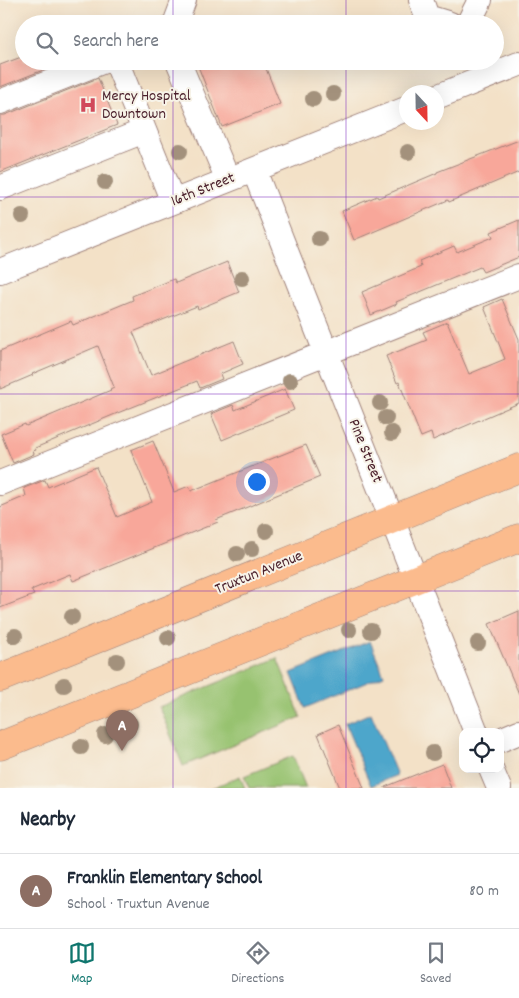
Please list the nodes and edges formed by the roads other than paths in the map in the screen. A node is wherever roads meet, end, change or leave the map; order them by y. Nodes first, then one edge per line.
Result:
1 (184, 0) edge
2 (420, 0) edge
3 (480, 0) edge
4 (178, 15) edge
5 (427, 15) edge
6 (472, 15) edge
7 (519, 64) edge
8 (504, 66) edge
9 (81, 70) edge
10 (121, 70) edge
11 (182, 70) edge
12 (482, 70) edge
13 (444, 92) edge
14 (0, 102) edge
15 (399, 112) edge
16 (144, 130) junction
17 (254, 170) junction
18 (228, 180) junction
19 (0, 188) edge
20 (173, 202) junction
21 (0, 271) edge
22 (519, 276) edge
23 (326, 353) junction
24 (519, 468) edge
25 (0, 483) edge
26 (392, 519) junction
27 (519, 538) edge
28 (416, 579) junction
29 (0, 678) edge
30 (474, 728) edge
31 (519, 732) edge
32 (504, 738) edge
33 (0, 746) edge
34 (493, 773) edge
35 (499, 788) edge

1 - 4 street
2 - 5 street
3 - 6 street
7 - 8 street
9 - 14 street
10 - 16 street
11 - 18 street
12 - 13 street
15 - 17 street, 16th Street
16 - 19 street
16 - 20 street
17 - 18 street, 16th Street
17 - 23 street, Pine Street
18 - 20 street, 16th Street
20 - 21 street, 16th Street
22 - 23 street
23 - 25 street
23 - 26 street, Pine Street
24 - 26 main road, Truxtun Avenue
26 - 28 street, Pine Street
26 - 29 main road, Truxtun Avenue
27 - 28 main road
28 - 30 street, Pine Street
28 - 33 main road
31 - 32 street
34 - 35 street

